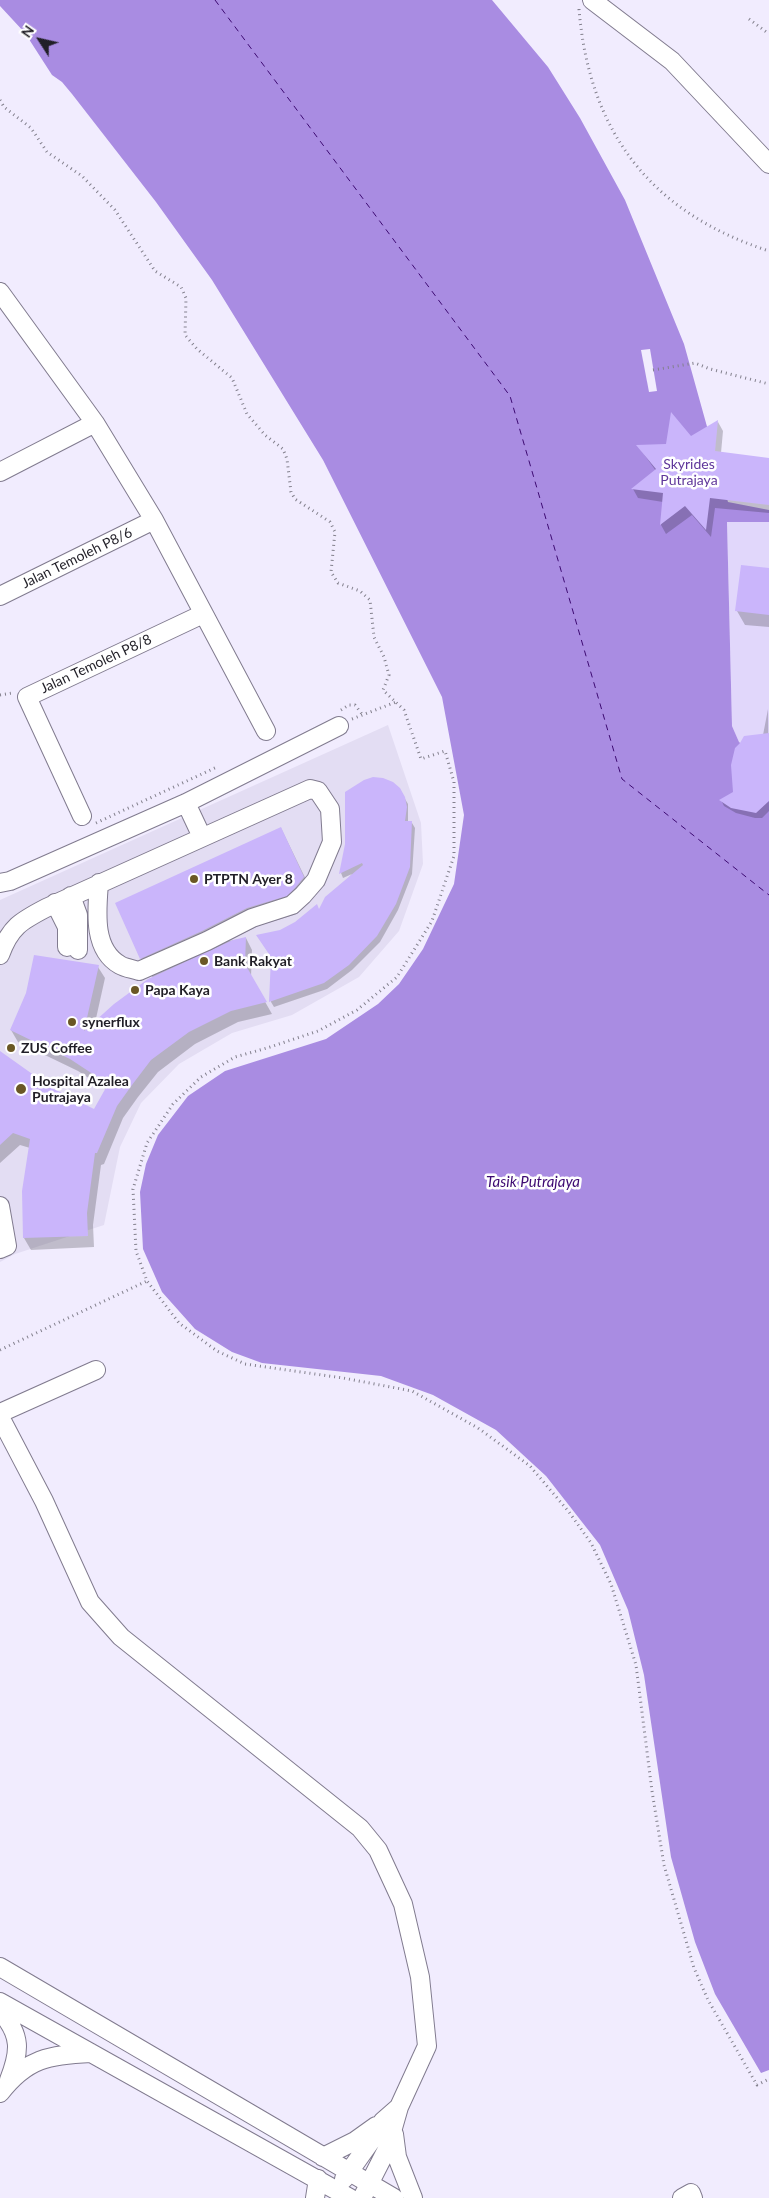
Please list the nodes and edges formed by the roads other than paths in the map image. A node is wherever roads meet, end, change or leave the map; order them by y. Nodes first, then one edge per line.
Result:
1 (592, 0) edge
2 (769, 164) edge
3 (0, 292) edge
4 (95, 423) junction
5 (0, 472) edge
6 (154, 520) junction
7 (0, 596) edge
8 (203, 614) junction
9 (337, 720) road end
10 (266, 731) dead end
11 (186, 803) junction
12 (86, 821) road end
13 (202, 837) junction
14 (0, 883) edge
15 (100, 884) junction
16 (63, 900) junction
17 (73, 951) dead end
18 (0, 955) edge
19 (0, 1206) edge
20 (0, 1249) edge
21 (96, 1370) dead end
22 (0, 1413) edge
23 (0, 1417) edge
24 (0, 1967) edge
25 (0, 2002) edge
26 (0, 2011) edge
27 (92, 2053) junction
28 (4, 2088) edge
29 (388, 2125) junction
30 (323, 2158) junction
31 (351, 2171) junction
32 (318, 2179) junction
33 (366, 2190) edge
34 (343, 2194) edge
35 (315, 2198) edge
36 (394, 2198) edge
37 (413, 2198) edge

1 - 2 street
3 - 4 street
4 - 5 street
4 - 6 street
6 - 7 street, Jalan Temoleh P8/6
6 - 8 street
8 - 10 street
8 - 12 street, Jalan Temoleh P8/8
9 - 11 street
11 - 13 street
11 - 14 street
13 - 15 street
13 - 15 street
15 - 16 street
16 - 17 street
16 - 18 street
19 - 20 street
21 - 22 street
23 - 29 street
24 - 30 street
25 - 27 street
26 - 28 street
27 - 28 street
27 - 32 street
29 - 30 street
29 - 31 street
29 - 33 street
29 - 37 street
30 - 31 street
31 - 33 street
31 - 34 street
32 - 34 street
32 - 35 street
33 - 36 street

